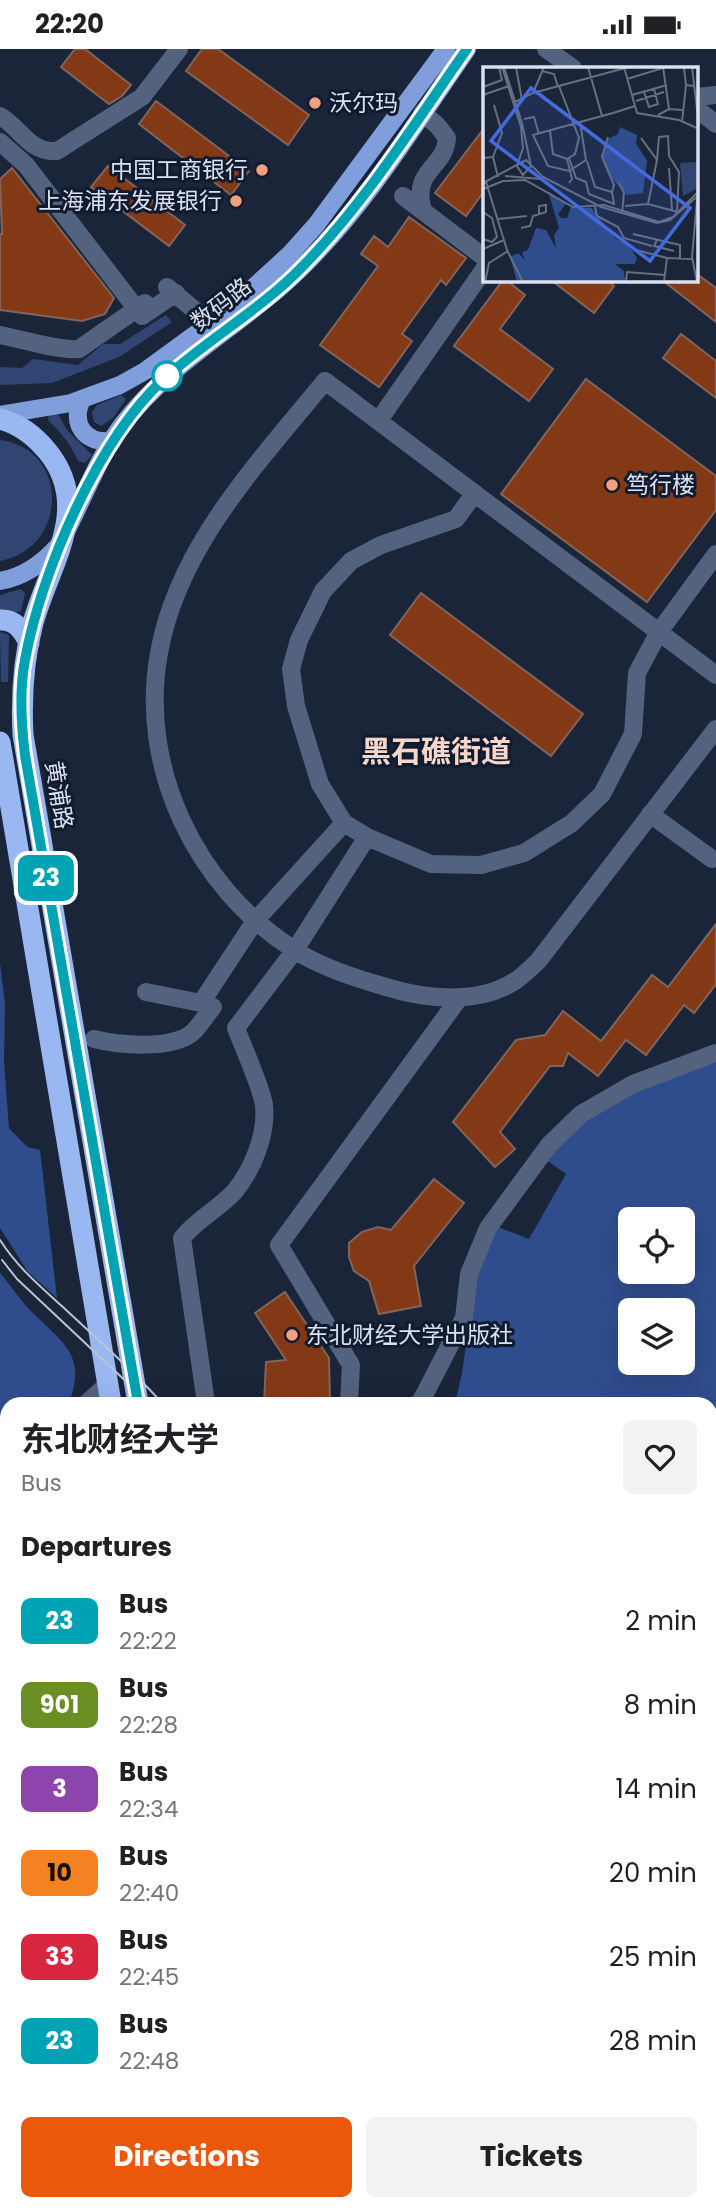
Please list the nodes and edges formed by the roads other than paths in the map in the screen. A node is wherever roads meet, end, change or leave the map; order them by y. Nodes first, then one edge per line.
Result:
1 (179, 49) edge
2 (446, 49) edge
3 (467, 49) edge
4 (549, 50) edge
5 (572, 67) edge
6 (716, 95) edge
7 (698, 97) edge
8 (698, 110) edge
9 (422, 113) junction
10 (0, 116) edge
11 (716, 124) edge
12 (0, 142) edge
13 (403, 196) dead end
14 (423, 211) junction
15 (483, 256) edge
16 (483, 271) edge
17 (136, 309) junction
18 (210, 323) junction
19 (0, 335) edge
20 (82, 399) junction
21 (0, 417) edge
22 (379, 420) junction
23 (112, 442) junction
24 (474, 494) junction
25 (65, 534) junction
26 (716, 554) edge
27 (0, 581) edge
28 (0, 620) edge
29 (659, 632) junction
30 (29, 642) junction
31 (716, 675) edge
32 (716, 729) edge
33 (0, 742) edge
34 (650, 814) junction
35 (344, 823) junction
36 (368, 837) junction
37 (712, 859) dead end
38 (255, 921) junction
39 (295, 950) junction
40 (146, 992) dead end
41 (460, 997) junction
42 (207, 1005) junction
43 (236, 1028) junction
44 (94, 1039) dead end
45 (716, 1053) edge
46 (110, 1394) edge
47 (137, 1397) edge
48 (205, 1397) edge
49 (349, 1397) edge
50 (423, 1397) edge

1 - 10 street
2 - 18 main road, 数码路
3 - 9 main road, 数码路
4 - 5 street
6 - 7 street
8 - 11 street
9 - 14 street
9 - 23 main road, 数码路
12 - 17 street
13 - 14 street
14 - 15 street
16 - 22 street
17 - 18 street
17 - 19 street
18 - 20 main road, 数码路
20 - 21 main road, 数码路
20 - 23 main road
21 - 25 highway, 黄浦路
22 - 24 street
22 - 38 street
23 - 25 main road, 数码路
24 - 29 street
24 - 35 street
25 - 27 main road, 数码路
25 - 30 highway, 黄浦路
26 - 29 street
28 - 30 highway
29 - 31 street
29 - 36 street
30 - 47 highway, 黄浦路
32 - 34 street
33 - 46 highway
34 - 37 street
34 - 41 street
35 - 36 street
35 - 38 street
36 - 39 street
38 - 39 street
38 - 42 street
39 - 41 street
39 - 43 street
40 - 42 street
41 - 49 street
42 - 43 street
42 - 44 street
43 - 48 street
45 - 50 street

